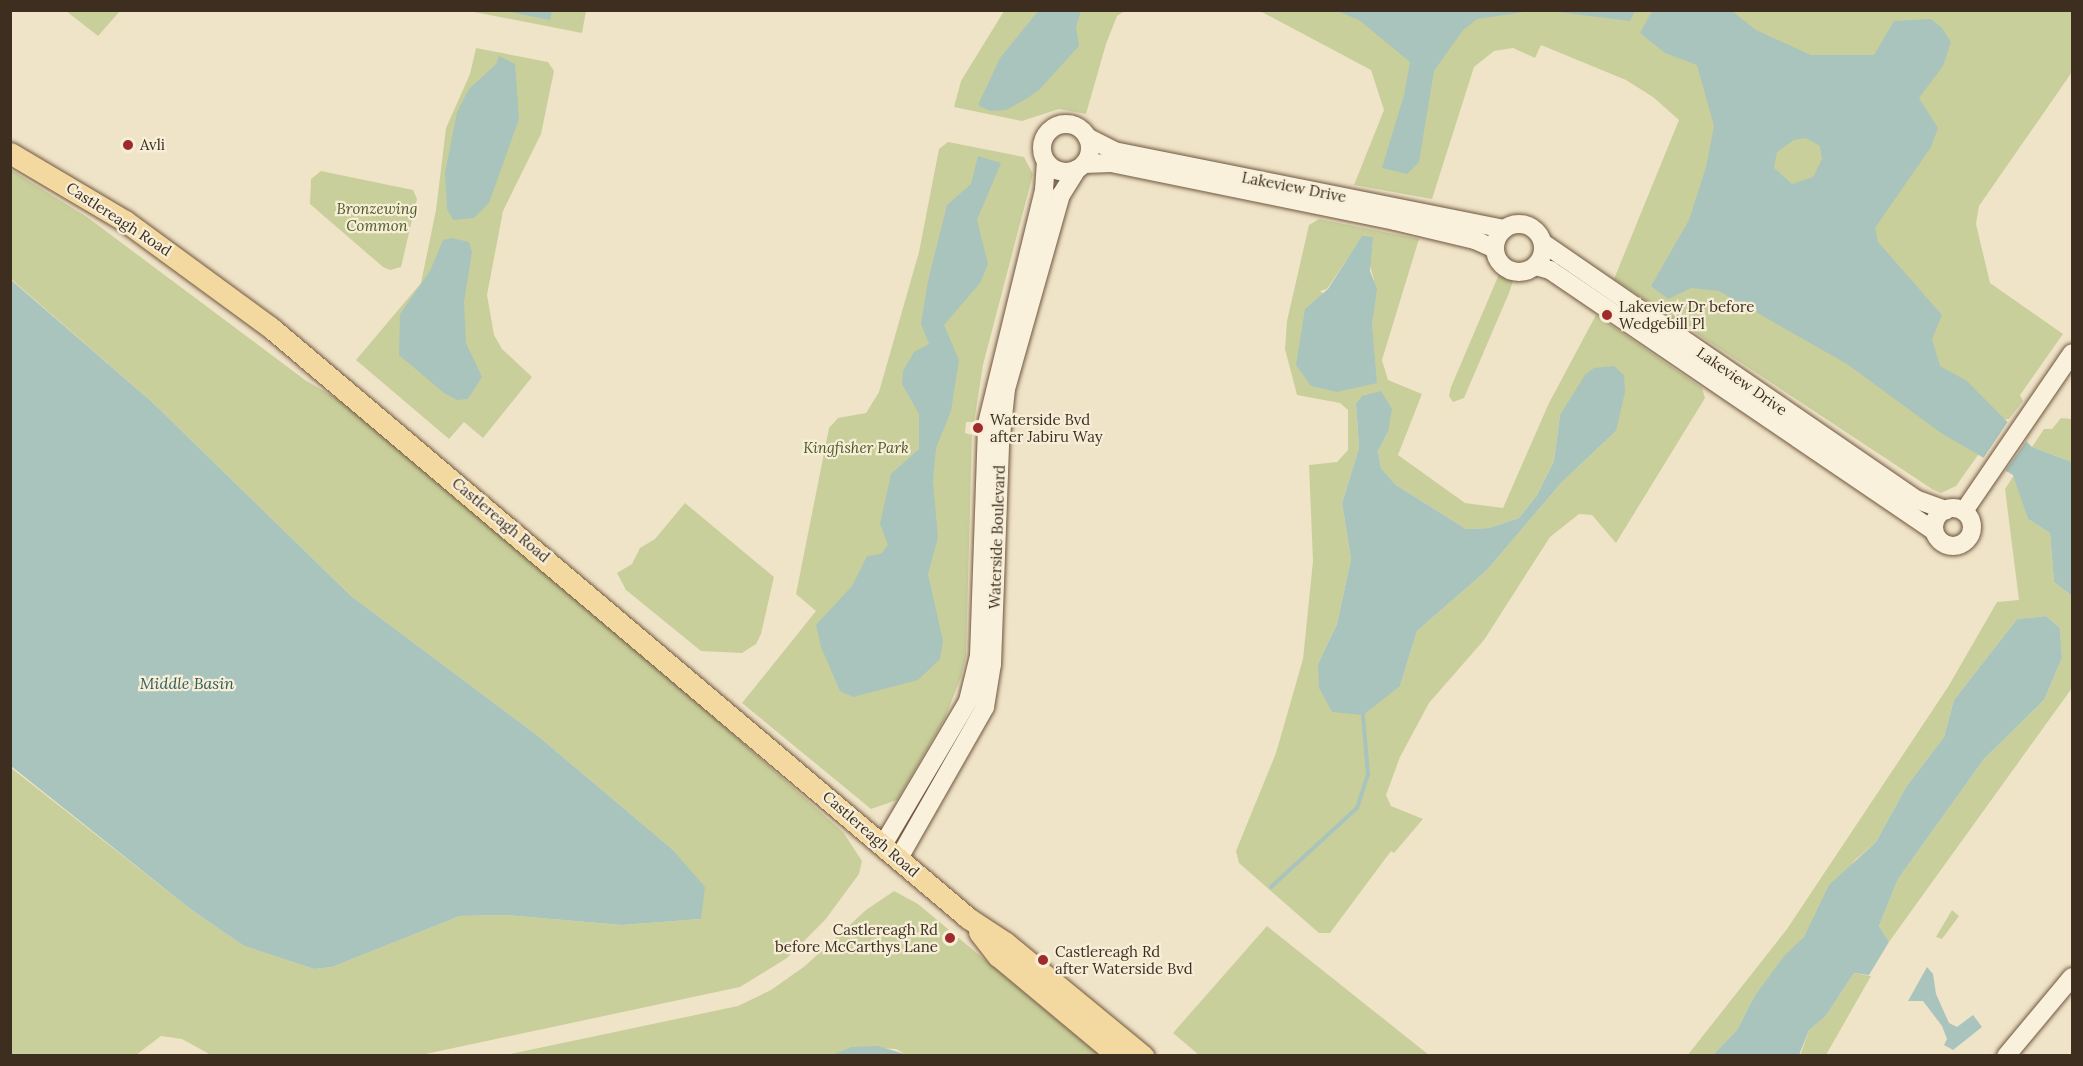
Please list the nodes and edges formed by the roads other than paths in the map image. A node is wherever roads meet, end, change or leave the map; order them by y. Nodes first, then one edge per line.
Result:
1 (1087, 137) junction
2 (10, 153) edge
3 (1046, 163) junction
4 (1081, 167) junction
5 (1352, 205) junction
6 (1400, 214) junction
7 (1504, 229) junction
8 (1544, 243) junction
9 (1495, 249) junction
10 (1536, 266) junction
11 (2073, 353) edge
12 (1955, 510) junction
13 (1934, 531) junction
14 (891, 852) junction
15 (968, 918) junction
16 (2073, 977) edge
17 (1118, 1056) edge
18 (1143, 1056) edge
19 (2006, 1056) edge

1 - 3 street
1 - 4 street
1 - 5 street, Lakeview Drive
2 - 14 main road, Castlereagh Road
3 - 4 street
3 - 14 street, Waterside Boulevard
4 - 5 street, Lakeview Drive
4 - 14 street, Waterside Boulevard
5 - 6 street, Lakeview Drive
6 - 7 street, Lakeview Drive
6 - 9 street, Lakeview Drive
7 - 8 street
7 - 9 street
8 - 10 street
8 - 12 street, Lakeview Drive
9 - 10 street
10 - 13 street, Lakeview Drive
11 - 12 street
12 - 13 street
12 - 13 street
14 - 15 main road, Castlereagh Road
15 - 17 main road, Castlereagh Road
15 - 18 main road, Castlereagh Road
16 - 19 street

